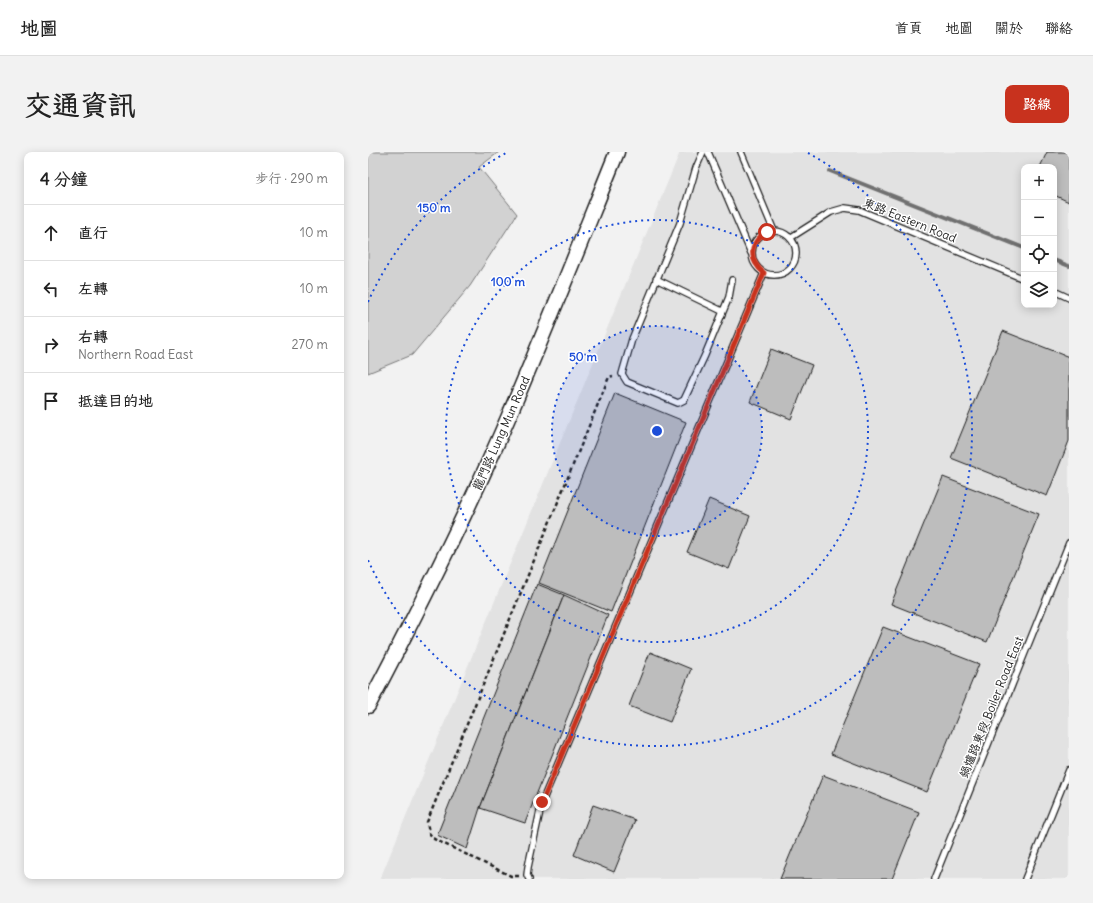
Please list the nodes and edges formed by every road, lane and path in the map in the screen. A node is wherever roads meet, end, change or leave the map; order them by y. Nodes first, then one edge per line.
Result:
1 (617, 152) edge
2 (703, 152) edge
3 (708, 152) edge
4 (741, 152) edge
5 (774, 231) junction
6 (790, 238) junction
7 (752, 255) junction
8 (764, 273) junction
9 (1021, 278) edge
10 (656, 279) junction
11 (732, 280) dead end
12 (1057, 292) edge
13 (1069, 298) edge
14 (722, 311) junction
15 (622, 374) junction
16 (1069, 543) edge
17 (368, 706) edge
18 (1069, 770) edge
19 (528, 877) edge
20 (934, 879) edge
21 (1025, 879) edge

1 - 17 street, 龍門路 Lung Mun Road
2 - 10 lane
3 - 7 lane
4 - 5 lane
5 - 6 lane
5 - 7 lane
6 - 8 lane
6 - 9 lane, 東路 Eastern Road
7 - 8 lane
8 - 19 lane
10 - 14 lane
10 - 15 lane
11 - 14 lane
12 - 13 lane
14 - 15 lane
15 - 19 path
16 - 20 lane, 鍋爐路東段 Boiler Road East
18 - 21 lane

